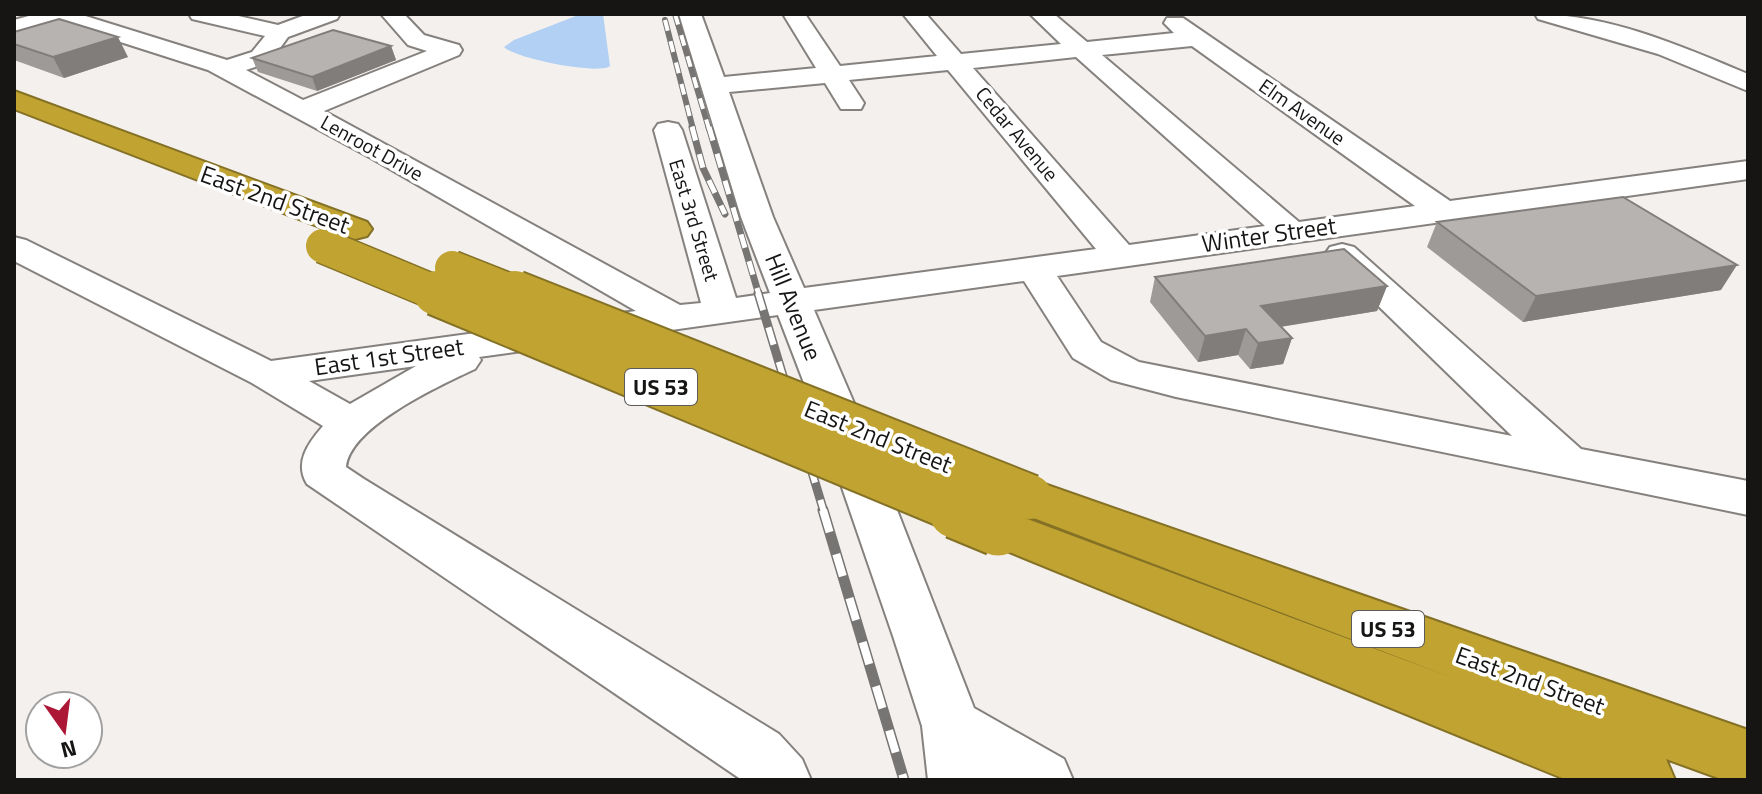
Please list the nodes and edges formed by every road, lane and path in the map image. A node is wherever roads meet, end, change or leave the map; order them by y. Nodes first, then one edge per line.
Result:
1 (59, 14) edge
2 (200, 14) edge
3 (329, 14) edge
4 (392, 14) edge
5 (690, 14) edge
6 (794, 14) edge
7 (914, 14) edge
8 (1041, 14) edge
9 (1162, 14) edge
10 (1546, 14) edge
11 (284, 23) edge
12 (14, 27) edge
13 (1196, 38) junction
14 (1082, 49) junction
15 (1748, 56) edge
16 (1697, 61) junction
17 (954, 62) junction
18 (225, 69) junction
19 (833, 74) junction
20 (1748, 83) edge
21 (714, 86) junction
22 (14, 99) edge
23 (851, 103) dead end
24 (302, 110) junction
25 (14, 119) edge
26 (668, 130) dead end
27 (1748, 170) edge
28 (1443, 211) junction
29 (1302, 230) junction
30 (339, 238) junction
31 (14, 247) edge
32 (1119, 255) junction
33 (1033, 267) junction
34 (791, 300) junction
35 (721, 309) junction
36 (672, 316) junction
37 (502, 341) junction
38 (266, 374) junction
39 (352, 424) junction
40 (1567, 462) junction
41 (1748, 498) edge
42 (1014, 512) junction
43 (955, 753) edge
44 (1748, 759) edge
45 (780, 780) edge
46 (1042, 780) edge
47 (1643, 780) edge

1 - 12 street
1 - 18 street, Lenroot Drive
2 - 11 street
3 - 11 street
4 - 24 street
5 - 21 street, Hill Avenue
6 - 19 street
7 - 17 street, Cedar Avenue
8 - 14 street
9 - 13 street, Elm Avenue
10 - 16 street
11 - 18 street
13 - 14 street
13 - 28 street, Elm Avenue
14 - 17 street
14 - 29 street
15 - 16 street
16 - 20 street
17 - 19 street
17 - 32 street, Cedar Avenue
18 - 24 street, Lenroot Drive
19 - 21 street
19 - 23 street
21 - 34 street, Hill Avenue
22 - 30 highway, East 2nd Street / US 53
24 - 36 street, Lenroot Drive
25 - 30 highway, East 2nd Street / US 53
26 - 35 street, East 3rd Street
27 - 28 street, Winter Street
28 - 29 street, Winter Street
29 - 32 street, Winter Street
29 - 40 street
30 - 42 highway, East 2nd Street / US 53, bridge
31 - 38 street
32 - 33 street, Winter Street
33 - 34 street, Winter Street
33 - 40 street
34 - 35 street, East 1st Street
34 - 43 street, Hill Avenue
35 - 36 street, East 1st Street
36 - 37 street, East 1st Street
37 - 38 street, East 1st Street
37 - 39 street
38 - 39 street
39 - 45 street
40 - 41 street
42 - 44 highway, East 2nd Street / US 53
42 - 47 highway, East 2nd Street / US 53
43 - 46 street

